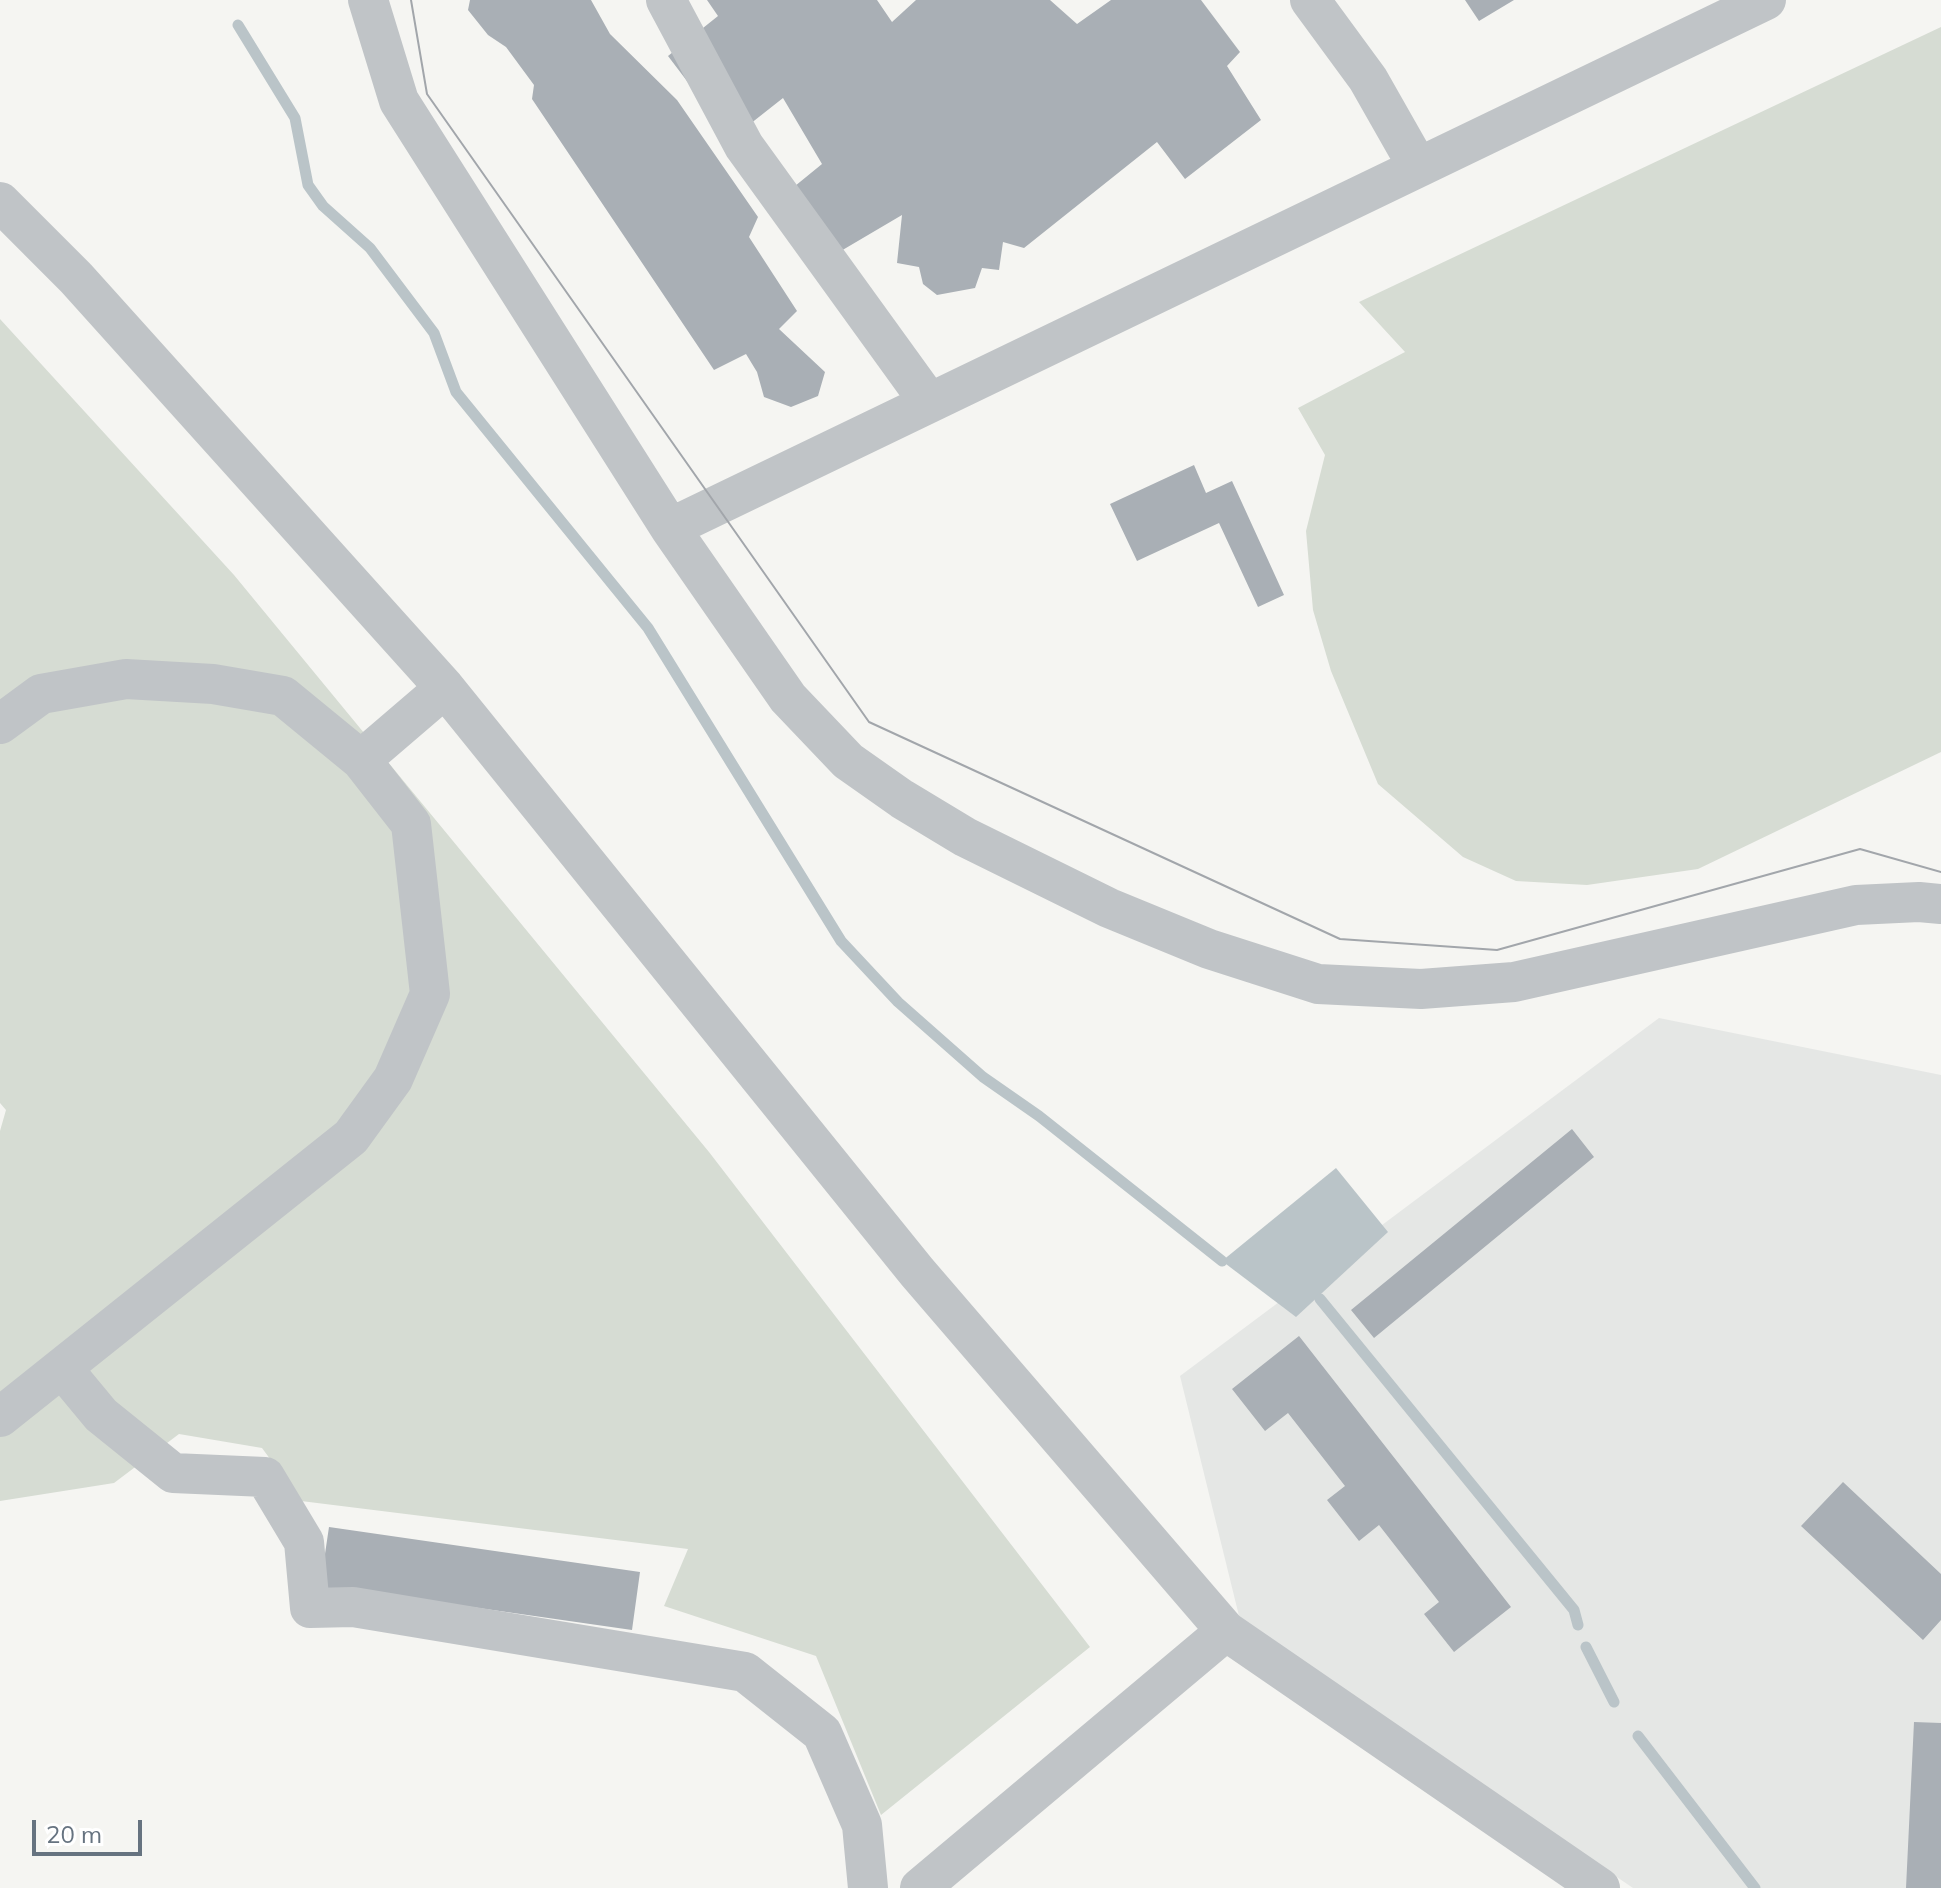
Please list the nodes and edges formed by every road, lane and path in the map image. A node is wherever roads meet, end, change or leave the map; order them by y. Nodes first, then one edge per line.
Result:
1 (368, 0) edge
2 (666, 0) edge
3 (1310, 0) edge
4 (1766, 0) edge
5 (1418, 167) junction
6 (0, 202) edge
7 (929, 402) junction
8 (670, 528) junction
9 (445, 688) junction
10 (0, 724) edge
11 (361, 760) junction
12 (1941, 904) edge
13 (62, 1368) junction
14 (0, 1417) edge
15 (1226, 1631) junction
16 (868, 1888) edge
17 (920, 1888) edge
18 (1600, 1888) edge

1 - 8 street
2 - 7 street
3 - 5 street
4 - 5 street
5 - 7 street
6 - 9 street
7 - 8 street
8 - 12 street
9 - 11 street
9 - 15 street
10 - 11 street
11 - 13 street
13 - 14 street
13 - 16 street
15 - 17 street
15 - 18 street

